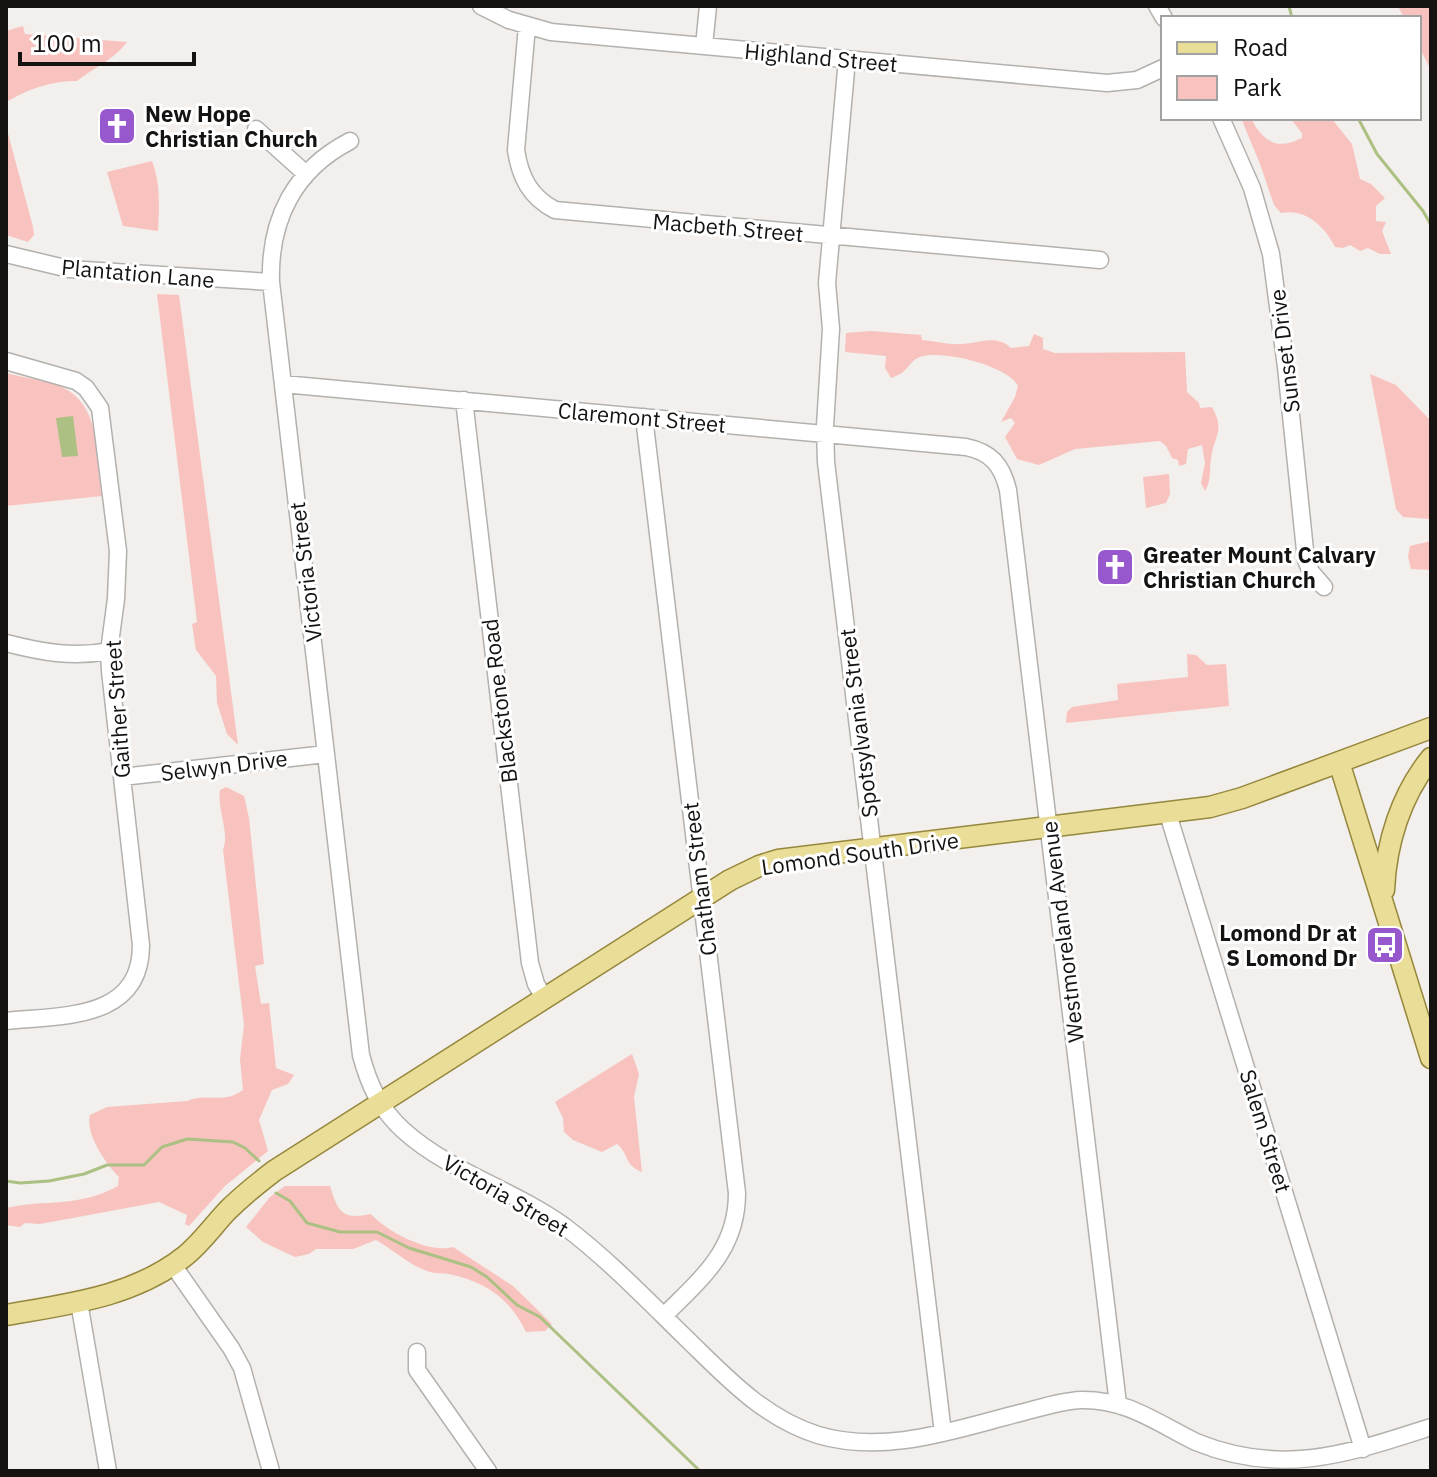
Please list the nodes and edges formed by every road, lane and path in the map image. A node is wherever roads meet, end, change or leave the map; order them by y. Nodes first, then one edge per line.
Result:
1 (481, 6) edge
2 (708, 6) edge
3 (527, 26) junction
4 (704, 46) junction
5 (847, 59) junction
6 (1161, 69) edge
7 (1222, 120) edge
8 (256, 129) dead end
9 (350, 141) dead end
10 (306, 174) junction
11 (831, 236) junction
12 (6, 254) edge
13 (1100, 260) dead end
14 (271, 282) junction
15 (6, 361) edge
16 (283, 384) junction
17 (464, 400) junction
18 (644, 417) junction
19 (825, 434) junction
20 (996, 462) joint
21 (1324, 587) dead end
22 (6, 643) edge
23 (109, 651) junction
24 (1431, 728) edge
25 (326, 754) junction
26 (1431, 758) edge
27 (1339, 762) junction
28 (122, 777) junction
29 (1168, 814) junction
30 (1049, 828) junction
31 (873, 849) junction
32 (701, 899) junction
33 (1384, 906) junction
34 (545, 999) junction
35 (6, 1021) edge
36 (1431, 1058) edge
37 (380, 1105) junction
38 (173, 1265) junction
39 (79, 1302) junction
40 (6, 1315) edge
41 (664, 1316) junction
42 (417, 1352) dead end
43 (1118, 1404) junction
44 (1431, 1427) edge
45 (943, 1433) junction
46 (1363, 1449) junction
47 (108, 1471) edge
48 (271, 1471) edge
49 (488, 1471) edge

1 - 3 street, Highland Street
2 - 4 street
3 - 4 street, Highland Street
3 - 11 street, Macbeth Street
4 - 5 street, Highland Street
5 - 6 street, Highland Street
5 - 11 street, Spotsylvania Street
7 - 21 street, Sunset Drive
8 - 10 street
9 - 10 street, Victoria Street
10 - 14 street, Victoria Street
11 - 13 street, Macbeth Street
11 - 19 street, Spotsylvania Street
12 - 14 street, Plantation Lane
14 - 16 street, Victoria Street
15 - 23 street, Gaither Street
16 - 17 street, Claremont Street
16 - 25 street, Victoria Street
17 - 18 street, Claremont Street
17 - 34 street, Blackstone Road
18 - 19 street, Claremont Street
18 - 32 street, Chatham Street
19 - 20 street, Claremont Street
19 - 31 street, Spotsylvania Street
20 - 30 street, Westmoreland Avenue
22 - 23 street
23 - 28 street, Gaither Street
24 - 27 main road, Lomond South Drive
25 - 28 street, Selwyn Drive
25 - 37 street, Victoria Street
26 - 33 main road
27 - 29 main road, Lomond South Drive
27 - 33 main road
28 - 35 street, Gaither Street
29 - 30 main road, Lomond South Drive
29 - 46 street, Salem Street
30 - 31 main road, Lomond South Drive
30 - 43 street, Westmoreland Avenue
31 - 32 main road, Lomond South Drive
31 - 45 street, Spotsylvania Street
32 - 34 main road, Lomond South Drive
32 - 41 street, Chatham Street
33 - 36 main road
34 - 37 main road, Lomond South Drive
37 - 38 main road, Lomond South Drive
37 - 41 street, Victoria Street
38 - 39 main road, Lomond South Drive
38 - 48 street
39 - 40 main road, Lomond South Drive
39 - 47 street
41 - 45 street, Victoria Street
42 - 49 street
43 - 45 street, Victoria Street
43 - 46 street, Victoria Street
44 - 46 street, Victoria Street

